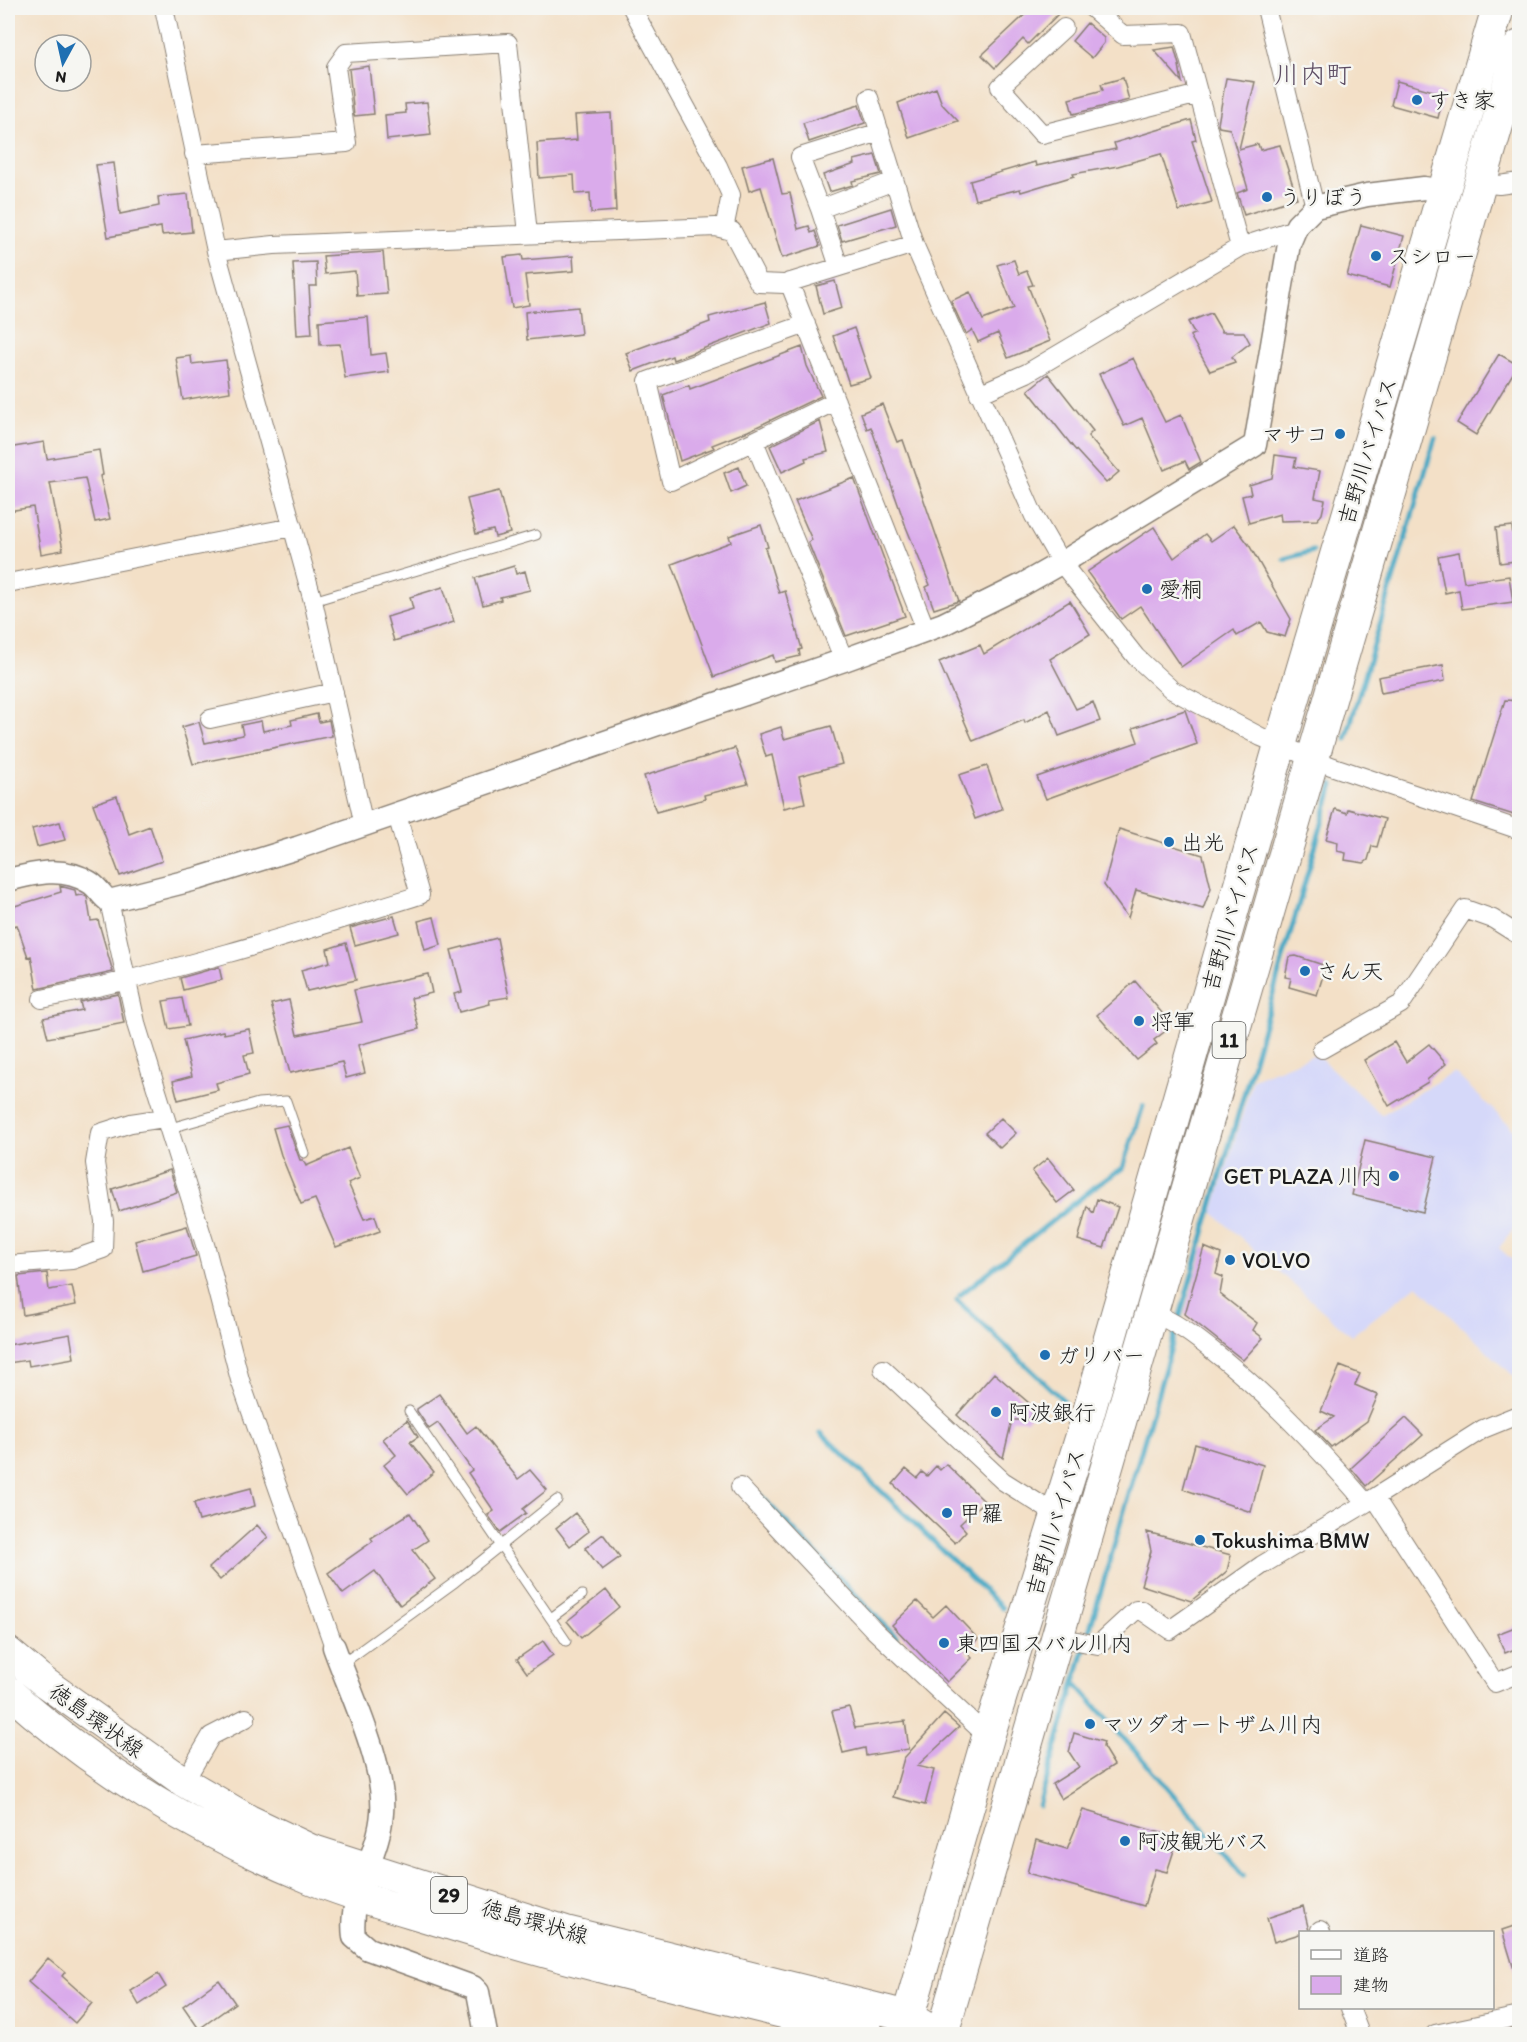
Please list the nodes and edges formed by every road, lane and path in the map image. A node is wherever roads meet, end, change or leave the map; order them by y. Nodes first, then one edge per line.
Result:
1 (164, 8) edge
2 (632, 8) edge
3 (1092, 8) edge
4 (1266, 8) edge
5 (1498, 8) edge
6 (1064, 28) dead end
7 (1520, 46) edge
8 (1199, 94) junction
9 (869, 98) dead end
10 (880, 132) junction
11 (195, 154) junction
12 (894, 181) junction
13 (1520, 182) edge
14 (1480, 183) junction
15 (1445, 191) junction
16 (1315, 207) junction
17 (820, 209) junction
18 (724, 229) junction
19 (1295, 229) junction
20 (528, 234) junction
21 (914, 244) junction
22 (1240, 247) junction
23 (216, 251) junction
24 (839, 267) junction
25 (789, 282) junction
26 (806, 324) junction
27 (979, 394) junction
28 (836, 401) junction
29 (754, 441) junction
30 (293, 527) junction
31 (536, 535) dead end
32 (1060, 561) junction
33 (8, 583) edge
34 (313, 602) junction
35 (926, 630) junction
36 (844, 660) junction
37 (334, 692) junction
38 (210, 719) dead end
39 (1280, 745) junction
40 (1311, 758) junction
41 (397, 814) junction
42 (364, 825) junction
43 (1520, 830) edge
44 (8, 880) edge
45 (109, 901) junction
46 (1520, 936) edge
47 (129, 981) junction
48 (42, 999) dead end
49 (1322, 1049) dead end
50 (166, 1123) junction
51 (304, 1153) dead end
52 (8, 1265) edge
53 (1168, 1319) junction
54 (883, 1369) dead end
55 (409, 1411) dead end
56 (1520, 1414) edge
57 (740, 1487) dead end
58 (557, 1500) dead end
59 (1371, 1500) junction
60 (1057, 1515) junction
61 (500, 1544) junction
62 (582, 1595) dead end
63 (551, 1618) junction
64 (566, 1641) dead end
65 (1078, 1641) junction
66 (8, 1652) edge
67 (337, 1656) junction
68 (1520, 1673) edge
69 (8, 1691) edge
70 (246, 1718) dead end
71 (988, 1737) junction
72 (184, 1782) junction
73 (361, 1882) junction
74 (1351, 2009) edge
75 (1520, 2016) edge
76 (905, 2025) edge
77 (486, 2034) edge
78 (869, 2034) edge
79 (937, 2034) edge
80 (942, 2034) edge
81 (1360, 2034) edge
82 (1435, 2034) edge

1 - 11 street
2 - 18 street
3 - 8 street
4 - 16 street
5 - 15 highway, 吉野川バイパス / 11
6 - 8 street
7 - 14 highway, 吉野川バイパス / 11
8 - 22 street
9 - 10 street
10 - 12 street
10 - 17 street
11 - 20 street
11 - 23 street
12 - 17 street
12 - 21 street
13 - 14 street
14 - 40 highway, 吉野川バイパス / 11
15 - 16 street
15 - 39 highway, 吉野川バイパス / 11
16 - 19 street
17 - 24 street
18 - 20 street
18 - 25 street
19 - 22 street
19 - 32 street
20 - 23 street
21 - 24 street
21 - 27 street
22 - 27 street
23 - 30 street
24 - 25 street
25 - 26 street
26 - 28 street
26 - 29 street
27 - 32 street
28 - 29 street
28 - 35 street
29 - 36 street
30 - 33 street
30 - 34 street
31 - 34 lane
32 - 35 street
32 - 39 street
34 - 37 street
35 - 36 street
36 - 41 street
37 - 38 street
37 - 42 street
39 - 40 street
39 - 60 highway, 吉野川バイパス / 11
40 - 43 street
40 - 53 highway, 吉野川バイパス / 11
41 - 42 street
41 - 47 street
42 - 45 street
44 - 45 street
45 - 47 street
46 - 49 street
47 - 48 street
47 - 50 street
50 - 51 lane
50 - 52 street
50 - 67 street
53 - 59 street
53 - 65 highway, 吉野川バイパス / 11
54 - 60 street
55 - 61 lane
56 - 59 street
57 - 71 street
58 - 61 lane
59 - 65 street
59 - 68 street
60 - 71 highway, 吉野川バイパス / 11
61 - 63 lane
61 - 67 lane
62 - 63 lane
63 - 64 lane
65 - 80 highway, 吉野川バイパス / 11
66 - 72 main road, 徳島環状線 / 29
67 - 73 street
69 - 73 main road, 徳島環状線 / 29
70 - 72 street
71 - 76 highway, 吉野川バイパス / 11
72 - 73 main road, 徳島環状線 / 29
73 - 76 main road, 徳島環状線 / 29
73 - 77 street
73 - 78 main road, 徳島環状線 / 29
74 - 81 street
75 - 82 street
76 - 79 main road, 徳島環状線 / 29

